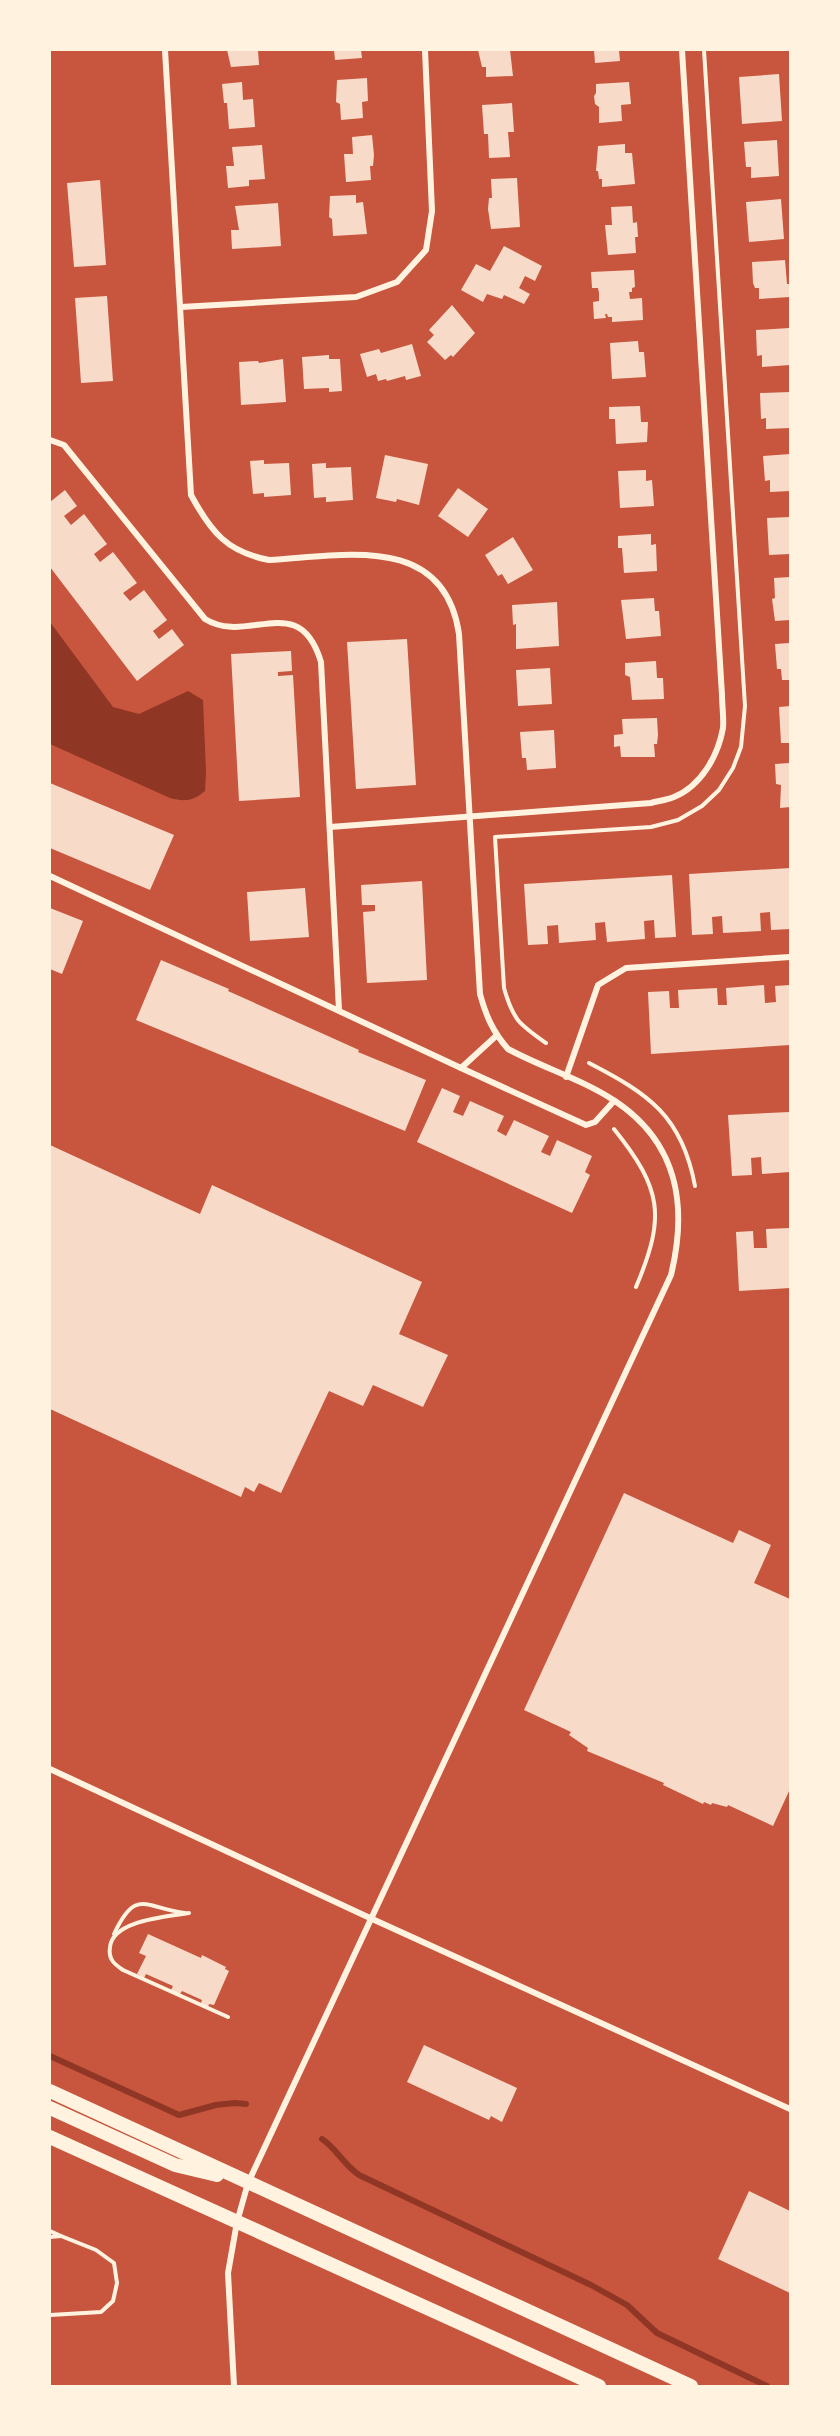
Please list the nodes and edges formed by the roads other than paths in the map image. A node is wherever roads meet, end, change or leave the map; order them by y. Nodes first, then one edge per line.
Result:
1 (165, 50) edge
2 (425, 50) edge
3 (682, 50) edge
4 (181, 307) junction
5 (50, 440) edge
6 (470, 817) junction
7 (330, 827) junction
8 (50, 876) edge
9 (790, 957) edge
10 (339, 1010) junction
11 (496, 1036) junction
12 (461, 1068) junction
13 (566, 1077) junction
14 (614, 1101) junction
15 (50, 1769) edge
16 (370, 1918) junction
17 (113, 1937) junction
18 (228, 2017) dead end
19 (50, 2091) edge
20 (50, 2108) edge
21 (790, 2109) edge
22 (50, 2137) edge
23 (248, 2183) junction
24 (237, 2222) junction
25 (50, 2231) edge
26 (61, 2236) junction
27 (50, 2237) edge
28 (50, 2315) edge
29 (234, 2386) edge
30 (599, 2386) edge
31 (691, 2386) edge

1 - 4 street
2 - 4 street
3 - 6 street
4 - 6 street
5 - 7 street
6 - 7 street
6 - 11 street
7 - 10 street
8 - 10 street
9 - 13 street
10 - 12 street
11 - 12 street
11 - 13 street
12 - 14 street
13 - 14 street
14 - 16 street
15 - 16 street
16 - 21 street
16 - 23 street
17 - 17 lane
17 - 18 lane
19 - 23 highway
20 - 23 highway
22 - 24 highway
23 - 24 street
23 - 31 highway
24 - 29 street
24 - 30 highway
25 - 26 lane
26 - 27 lane
26 - 28 lane

